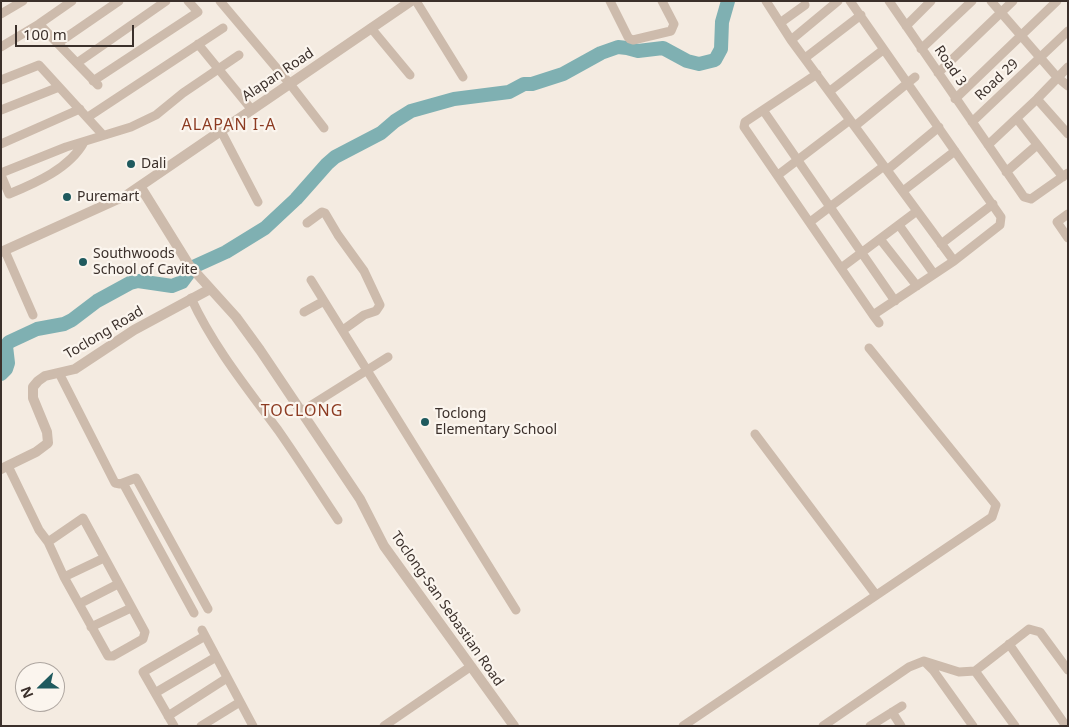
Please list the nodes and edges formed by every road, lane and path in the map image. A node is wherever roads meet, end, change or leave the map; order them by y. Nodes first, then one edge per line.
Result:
1 (23, 1) edge
2 (72, 1) edge
3 (119, 1) edge
4 (166, 1) edge
5 (188, 1) edge
6 (220, 1) edge
7 (411, 1) edge
8 (416, 1) edge
9 (610, 1) edge
10 (662, 1) edge
11 (766, 1) edge
12 (838, 1) edge
13 (850, 1) edge
14 (889, 1) edge
15 (931, 1) edge
16 (972, 1) edge
17 (991, 1) edge
18 (1013, 1) edge
19 (1057, 1) edge
20 (9, 5) edge
21 (805, 5) dead end
22 (1000, 13) junction
23 (1, 14) edge
24 (861, 15) junction
25 (39, 24) junction
26 (780, 24) junction
27 (906, 26) junction
28 (223, 28) dead end
29 (371, 28) junction
30 (1068, 31) edge
31 (1021, 35) junction
32 (791, 40) junction
33 (58, 43) junction
34 (198, 44) junction
35 (1, 47) edge
36 (921, 49) junction
37 (883, 50) junction
38 (240, 55) dead end
39 (1041, 57) junction
40 (805, 58) junction
41 (77, 63) junction
42 (1068, 67) edge
43 (220, 70) junction
44 (938, 73) junction
45 (817, 74) junction
46 (410, 75) dead end
47 (463, 77) dead end
48 (1057, 77) junction
49 (1, 80) edge
50 (912, 80) junction
51 (290, 84) junction
52 (1068, 86) edge
53 (59, 87) junction
54 (830, 91) junction
55 (955, 99) junction
56 (1037, 99) junction
57 (80, 109) junction
58 (1, 110) edge
59 (252, 110) junction
60 (763, 110) junction
61 (88, 117) junction
62 (1017, 119) junction
63 (972, 122) junction
64 (853, 123) junction
65 (939, 127) junction
66 (324, 128) dead end
67 (221, 131) junction
68 (1068, 134) edge
69 (103, 135) junction
70 (84, 142) junction
71 (1, 144) edge
72 (1037, 145) junction
73 (988, 146) junction
74 (955, 151) junction
75 (796, 161) junction
76 (886, 168) junction
77 (1006, 172) junction
78 (1, 174) edge
79 (778, 175) junction
80 (1065, 175) edge
81 (140, 186) junction
82 (903, 191) junction
83 (258, 202) dead end
84 (993, 204) junction
85 (829, 208) junction
86 (917, 211) junction
87 (1068, 214) edge
88 (810, 222) junction
89 (307, 223) dead end
90 (899, 225) junction
91 (1068, 238) edge
92 (880, 239) junction
93 (942, 244) junction
94 (3, 252) edge
95 (862, 253) junction
96 (954, 261) junction
97 (841, 268) junction
98 (934, 274) junction
99 (311, 280) dead end
100 (916, 286) junction
101 (210, 289) junction
102 (192, 298) junction
103 (324, 301) junction
104 (895, 301) junction
105 (304, 312) dead end
106 (33, 315) dead end
107 (343, 330) junction
108 (869, 348) dead end
109 (388, 357) dead end
110 (366, 369) junction
111 (59, 372) junction
112 (302, 411) junction
113 (755, 434) dead end
114 (4, 467) edge
115 (122, 483) junction
116 (338, 520) dead end
117 (48, 542) junction
118 (104, 558) junction
119 (64, 577) junction
120 (118, 584) junction
121 (876, 595) junction
122 (79, 604) junction
123 (130, 608) junction
124 (208, 609) dead end
125 (516, 610) dead end
126 (194, 613) dead end
127 (91, 627) junction
128 (1009, 644) junction
129 (216, 657) junction
130 (924, 661) junction
131 (470, 667) junction
132 (975, 670) junction
133 (1068, 670) edge
134 (227, 678) junction
135 (155, 693) junction
136 (240, 702) junction
137 (902, 706) dead end
138 (892, 712) junction
139 (168, 716) junction
140 (174, 726) edge
141 (201, 726) edge
142 (253, 726) edge
143 (384, 726) edge
144 (514, 726) edge
145 (683, 726) edge
146 (823, 726) edge
147 (870, 726) edge
148 (900, 726) edge
149 (973, 726) edge
150 (1015, 726) edge
151 (1066, 726) edge

1 - 20 street
2 - 25 street
3 - 33 street
4 - 41 street
5 - 41 street
6 - 51 street
7 - 29 street, Alapan Road
8 - 47 street
9 - 10 street
11 - 26 street
12 - 32 street
13 - 24 street
14 - 27 street, Road 3
15 - 27 street
16 - 36 street
17 - 22 street
18 - 22 street
19 - 31 street
20 - 23 street
21 - 26 street
22 - 31 street
22 - 44 street
24 - 37 street
24 - 40 street
25 - 33 street
25 - 35 street
26 - 32 street
27 - 36 street, Road 3
28 - 34 street
29 - 46 street
29 - 51 street, Alapan Road
30 - 39 street, Road 29
31 - 39 street
31 - 55 street
32 - 40 street
33 - 41 street
34 - 43 street
34 - 61 street
36 - 44 street, Road 3
37 - 50 street
37 - 54 street
38 - 43 street
39 - 48 street
39 - 63 street, Road 29
40 - 45 street
42 - 48 street
43 - 59 street
43 - 69 street
44 - 55 street, Road 3
45 - 54 street
45 - 60 street
48 - 52 street
48 - 56 street
49 - 53 street
50 - 64 street
50 - 65 street
51 - 59 street, Alapan Road
51 - 66 street
53 - 57 street
53 - 58 street
54 - 64 street
55 - 63 street, Road 3
56 - 62 street
56 - 68 street
57 - 61 street
57 - 71 street
59 - 67 street, Alapan Road
60 - 75 street
60 - 79 street
61 - 69 street
62 - 72 street
62 - 73 street
63 - 73 street, Road 3
64 - 75 street
64 - 76 street
65 - 74 street
65 - 76 street
67 - 81 street, Alapan Road
67 - 83 street
69 - 70 street
70 - 78 street
70 - 78 street
72 - 77 street
72 - 80 street
73 - 77 street, Road 3
74 - 82 street
74 - 84 street
75 - 79 street
75 - 85 street
76 - 82 street
76 - 85 street
77 - 80 street, Road 3
79 - 88 street
81 - 94 street, Alapan Road
81 - 101 street, Toclong-San Sebastian Road
82 - 86 street
84 - 93 street
84 - 96 street
85 - 88 street
85 - 95 street
86 - 90 street
86 - 93 street
87 - 91 street
88 - 97 street
89 - 107 street
90 - 92 street
90 - 98 street
92 - 95 street
92 - 100 street
93 - 96 street
94 - 106 street
95 - 97 street
95 - 104 street
96 - 98 street
97 - 104 street
98 - 100 street
99 - 103 street
100 - 104 street
101 - 102 street, Toclong Road
101 - 112 street, Toclong-San Sebastian Road
102 - 111 street, Toclong Road
102 - 116 street
103 - 105 street
103 - 107 street
107 - 110 street
108 - 121 street
109 - 110 street
110 - 112 street
110 - 125 street
111 - 114 street, Toclong Road
111 - 115 street
112 - 131 street, Toclong-San Sebastian Road
113 - 121 street
114 - 117 street
115 - 124 street
115 - 126 street
117 - 118 street
117 - 119 street
118 - 119 street
118 - 120 street
119 - 122 street
120 - 122 street
120 - 123 street
121 - 145 street
122 - 127 street
123 - 127 street
123 - 127 street
128 - 132 street
128 - 133 street
128 - 151 street
129 - 134 street
129 - 135 street
129 - 135 street
130 - 132 street
130 - 146 street
130 - 149 street
131 - 143 street
131 - 144 street, Toclong-San Sebastian Road
132 - 150 street
134 - 136 street
134 - 139 street
135 - 139 street
136 - 141 street
136 - 142 street
137 - 138 street
138 - 147 street
138 - 148 street
139 - 140 street

